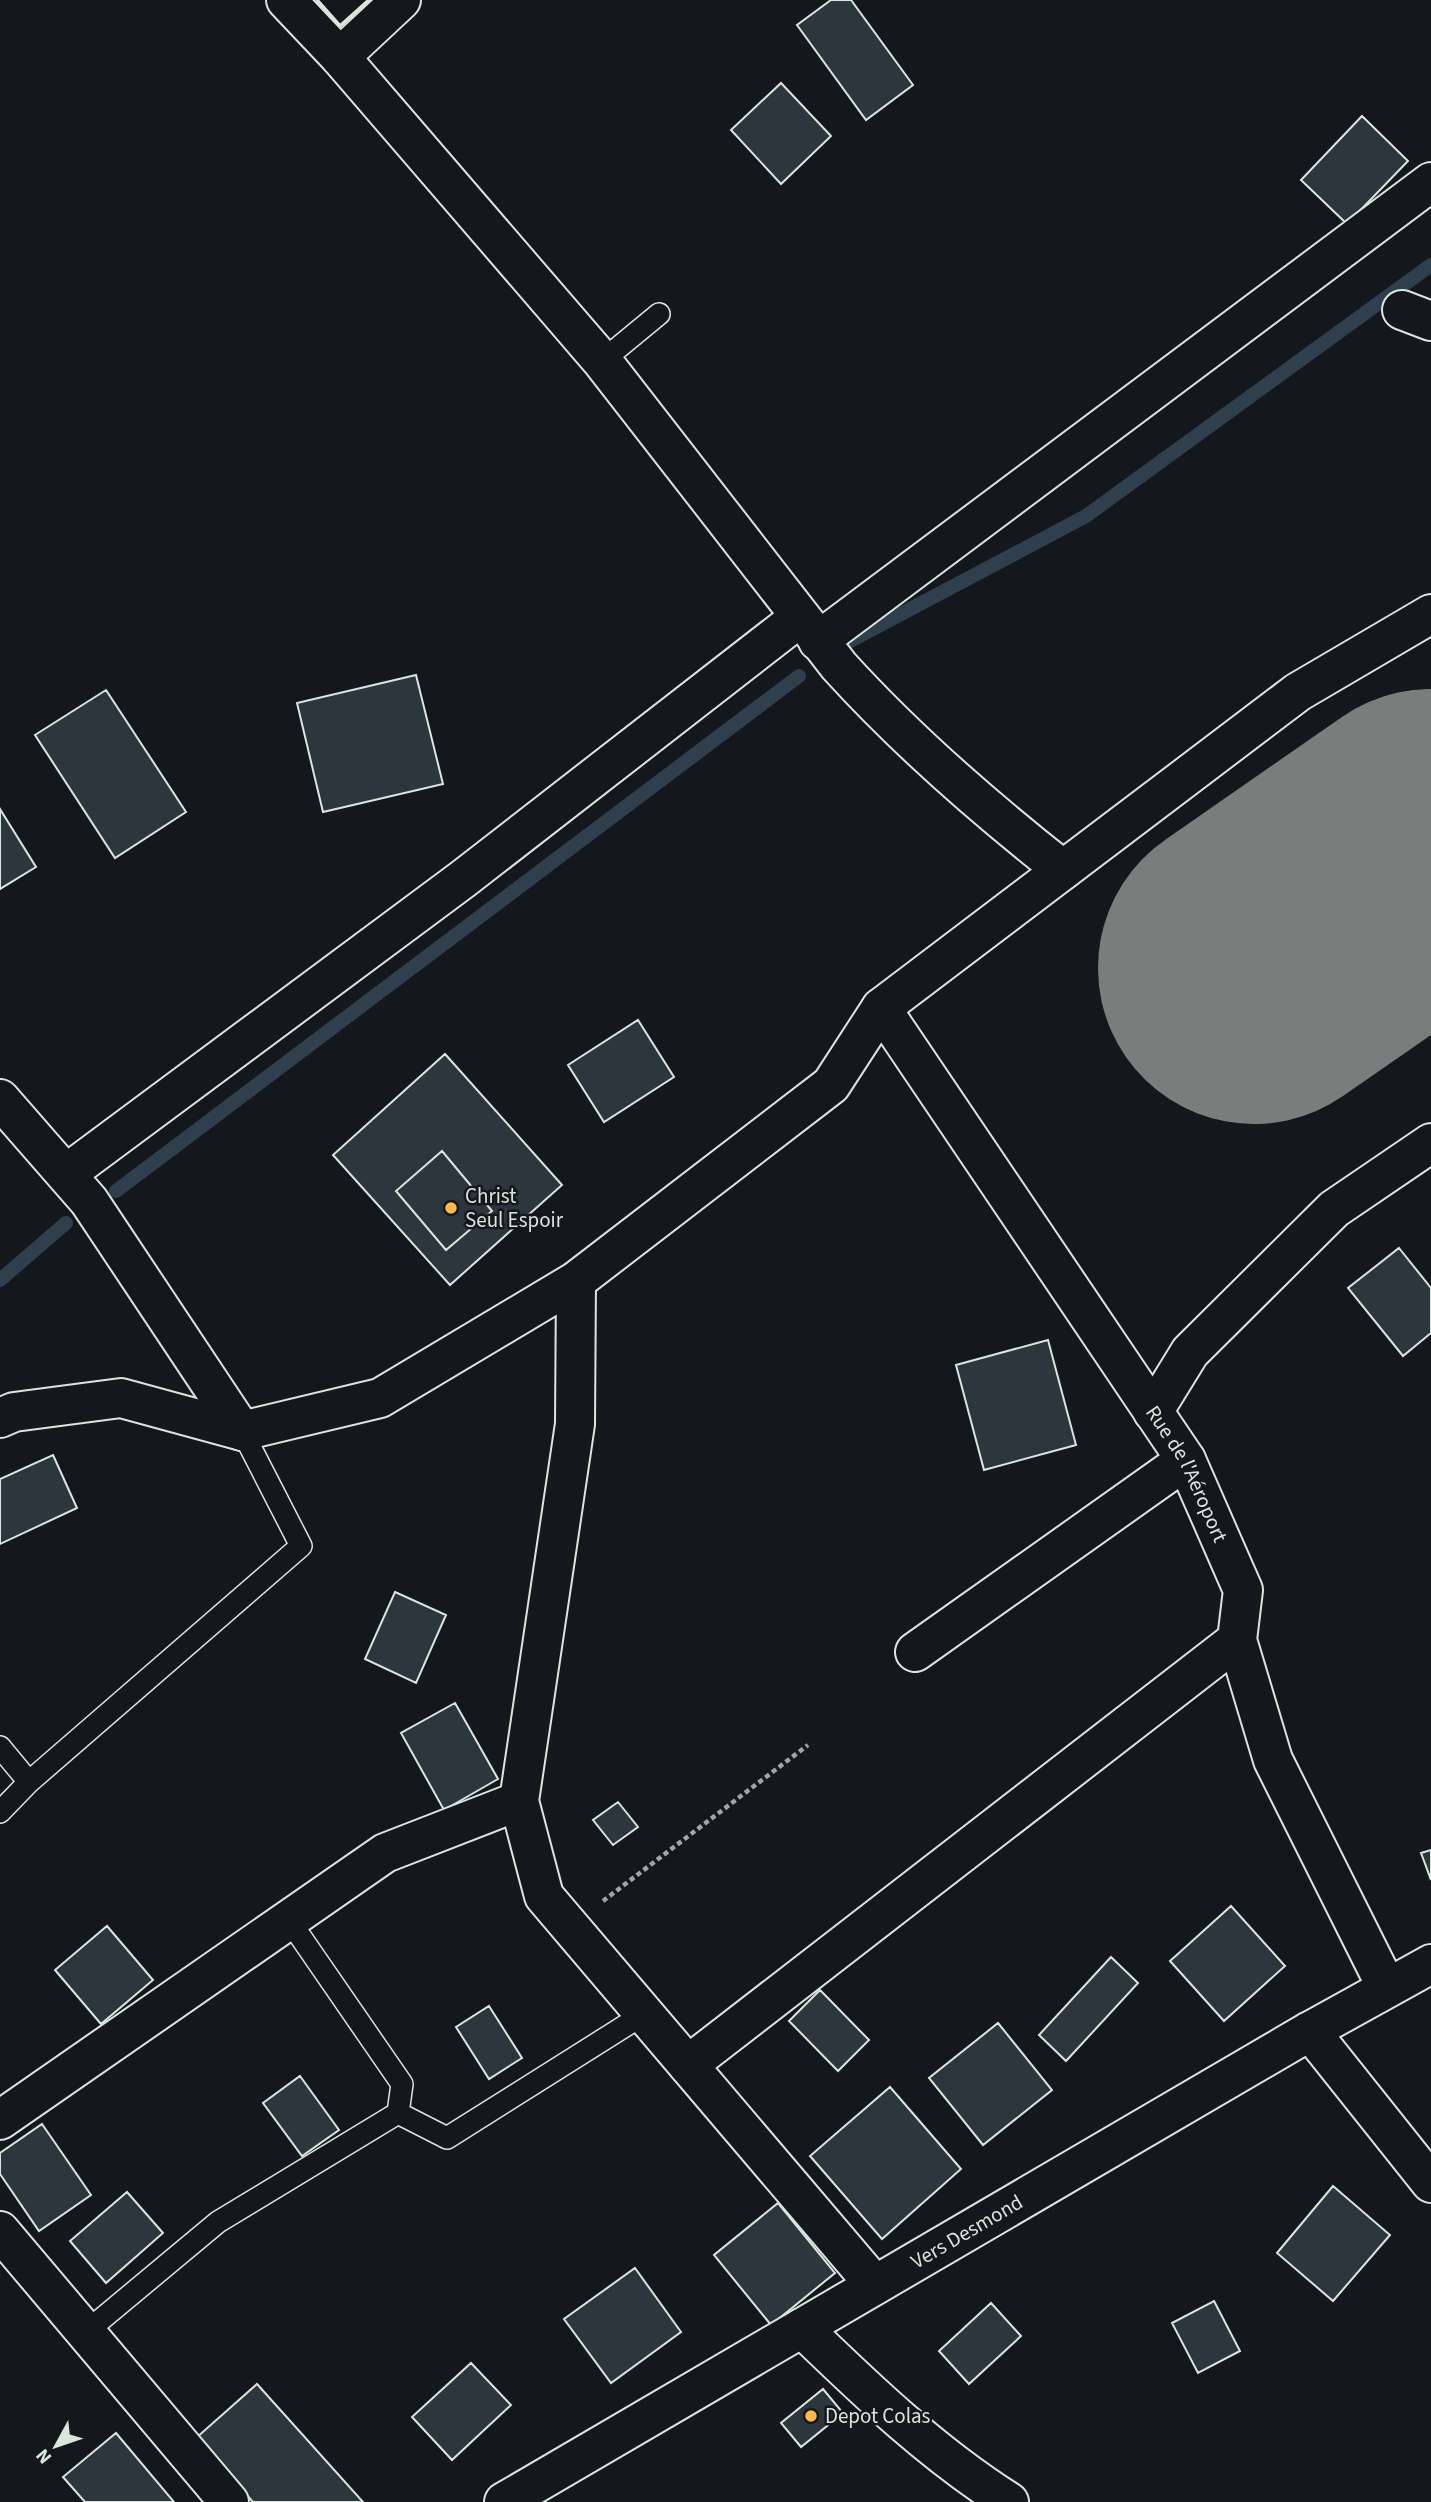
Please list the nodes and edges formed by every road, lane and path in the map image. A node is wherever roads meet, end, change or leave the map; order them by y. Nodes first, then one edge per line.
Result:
1 (286, 0) edge
2 (401, 0) edge
3 (340, 57) junction
4 (1431, 182) edge
5 (659, 314) dead end
6 (601, 361) junction
7 (1431, 614) edge
8 (808, 630) junction
9 (1063, 870) junction
10 (881, 1007) junction
11 (0, 1098) edge
12 (1431, 1143) edge
13 (66, 1174) junction
14 (576, 1282) junction
15 (1153, 1412) junction
16 (0, 1418) edge
17 (242, 1431) junction
18 (1186, 1460) junction
19 (1237, 1640) junction
20 (915, 1652) dead end
21 (808, 1745) dead end
22 (0, 1747) edge
23 (29, 1782) junction
24 (519, 1801) junction
25 (0, 1812) edge
26 (289, 1920) junction
27 (571, 1926) junction
28 (1431, 1964) edge
29 (1387, 1988) junction
30 (644, 2014) junction
31 (1310, 2031) junction
32 (688, 2065) junction
33 (398, 2113) junction
34 (0, 2120) edge
35 (1431, 2183) edge
36 (0, 2231) edge
37 (875, 2285) junction
38 (802, 2328) junction
39 (86, 2332) junction
40 (229, 2502) edge
41 (504, 2502) edge
42 (1009, 2502) edge

1 - 3 street
2 - 3 street
3 - 6 street
4 - 8 street
5 - 6 lane
6 - 8 street
7 - 9 street
8 - 9 street
8 - 13 street
9 - 10 street
10 - 14 street
10 - 15 street, Rue de l'Aéroport
11 - 13 street
12 - 15 street
13 - 17 street
14 - 17 street
14 - 24 street
15 - 18 street, Rue de l'Aéroport
16 - 17 street
17 - 23 lane
18 - 19 street, Rue de l'Aéroport
18 - 20 street
19 - 29 street, Rue de l'Aéroport
19 - 32 street
21 - 27 path
22 - 23 lane
23 - 25 lane
24 - 26 street
24 - 27 street
26 - 33 lane
26 - 34 street
27 - 30 street
28 - 29 street, Vers Desmond
29 - 31 street, Vers Desmond
30 - 32 street
30 - 33 lane
31 - 35 street
31 - 37 street, Vers Desmond
32 - 37 street
33 - 39 lane
36 - 39 street
37 - 38 street, Vers Desmond
38 - 41 street, Vers Desmond
38 - 42 street
39 - 40 street

